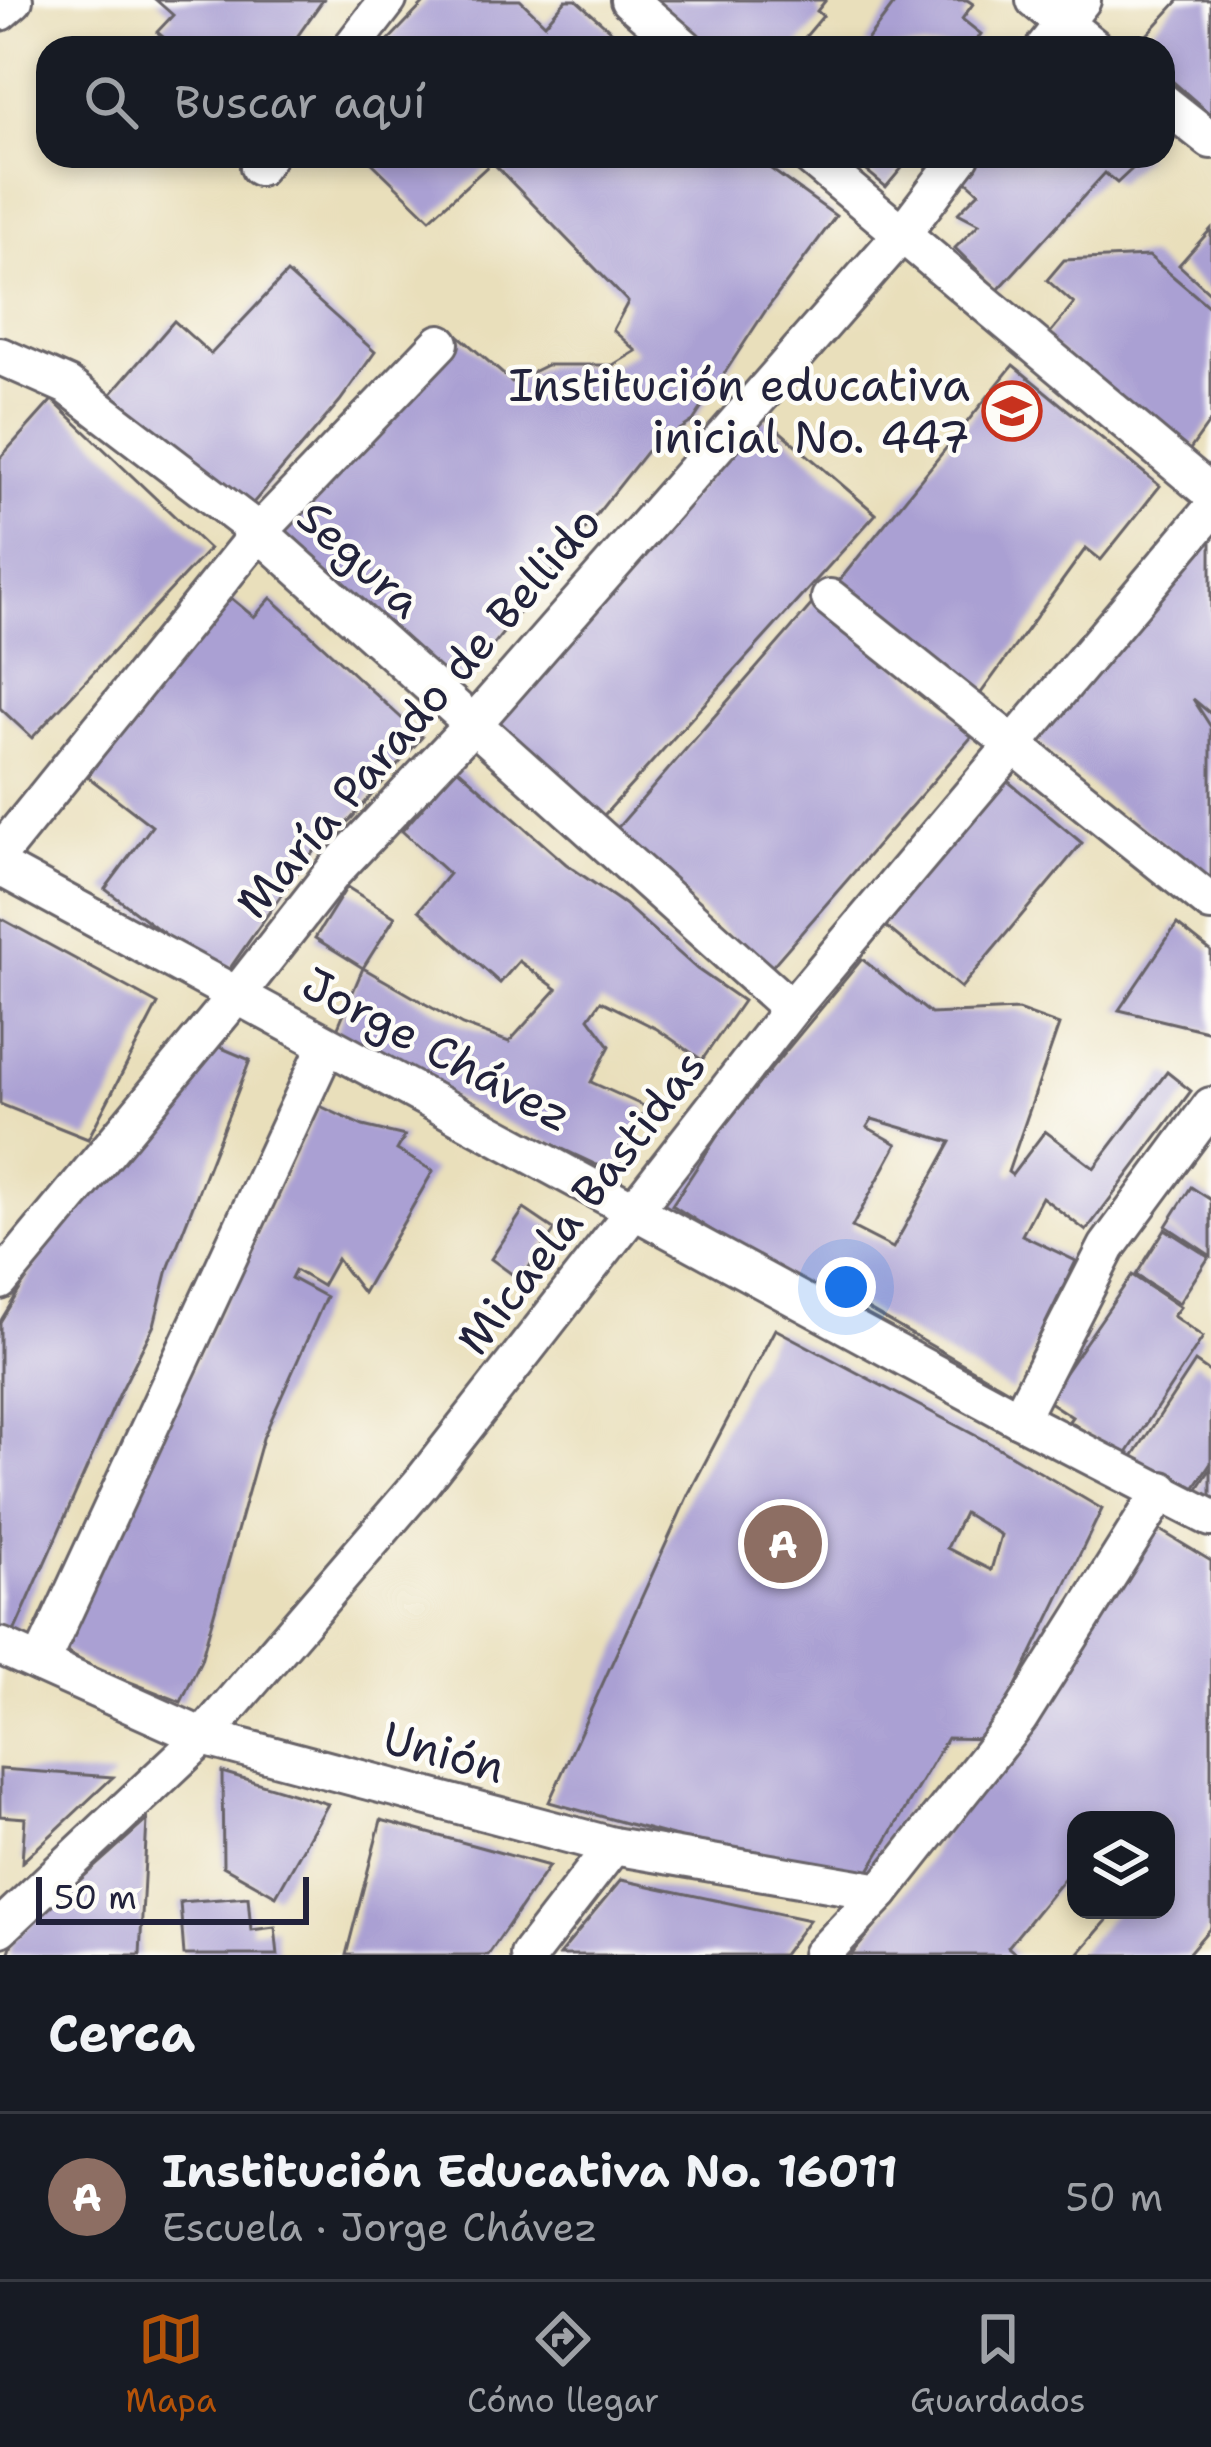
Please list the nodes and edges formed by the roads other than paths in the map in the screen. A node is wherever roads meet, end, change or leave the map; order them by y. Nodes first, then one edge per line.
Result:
1 (14, 0) edge
2 (388, 0) edge
3 (629, 0) edge
4 (0, 12) edge
5 (360, 36) edge
6 (671, 36) edge
7 (1175, 112) edge
8 (1211, 140) edge
9 (823, 168) edge
10 (953, 168) edge
11 (901, 235) junction
12 (440, 343) dead end
13 (0, 356) edge
14 (1211, 493) edge
15 (1211, 510) edge
16 (259, 532) junction
17 (830, 598) dead end
18 (472, 724) junction
19 (1014, 741) junction
20 (0, 853) edge
21 (0, 867) edge
22 (1211, 903) edge
23 (236, 996) junction
24 (791, 1009) junction
25 (327, 1045) junction
26 (1211, 1106) edge
27 (635, 1208) junction
28 (0, 1281) edge
29 (1019, 1419) junction
30 (1162, 1490) junction
31 (1211, 1518) edge
32 (0, 1646) edge
33 (40, 1664) junction
34 (203, 1737) junction
35 (613, 1846) junction
36 (880, 1892) junction
37 (0, 1928) edge
38 (529, 1955) edge
39 (821, 1955) edge

1 - 4 street
2 - 5 street
3 - 6 street
7 - 8 street
9 - 11 street
10 - 11 street, María Parado de Bellido
11 - 14 street
11 - 18 street, María Parado de Bellido
12 - 16 street
13 - 16 street, Segura
15 - 19 street, Micaela Bastidas
16 - 18 street, Segura
16 - 20 street
17 - 19 street
18 - 23 street, María Parado de Bellido
18 - 24 street, Segura
19 - 22 street
19 - 24 street, Micaela Bastidas
21 - 23 street, Jorge Chávez
23 - 25 street, Jorge Chávez
23 - 28 street, María Parado de Bellido
24 - 27 street, Micaela Bastidas
25 - 27 street, Jorge Chávez
25 - 33 street
26 - 29 street
27 - 29 street, Jorge Chávez
27 - 34 street, Micaela Bastidas
29 - 30 street, Jorge Chávez
30 - 31 street, Jorge Chávez
30 - 36 street
32 - 33 street, Unión
33 - 34 street, Unión
34 - 35 street, Unión
34 - 37 street, Micaela Bastidas
35 - 36 street, Unión
35 - 38 street
36 - 39 street

